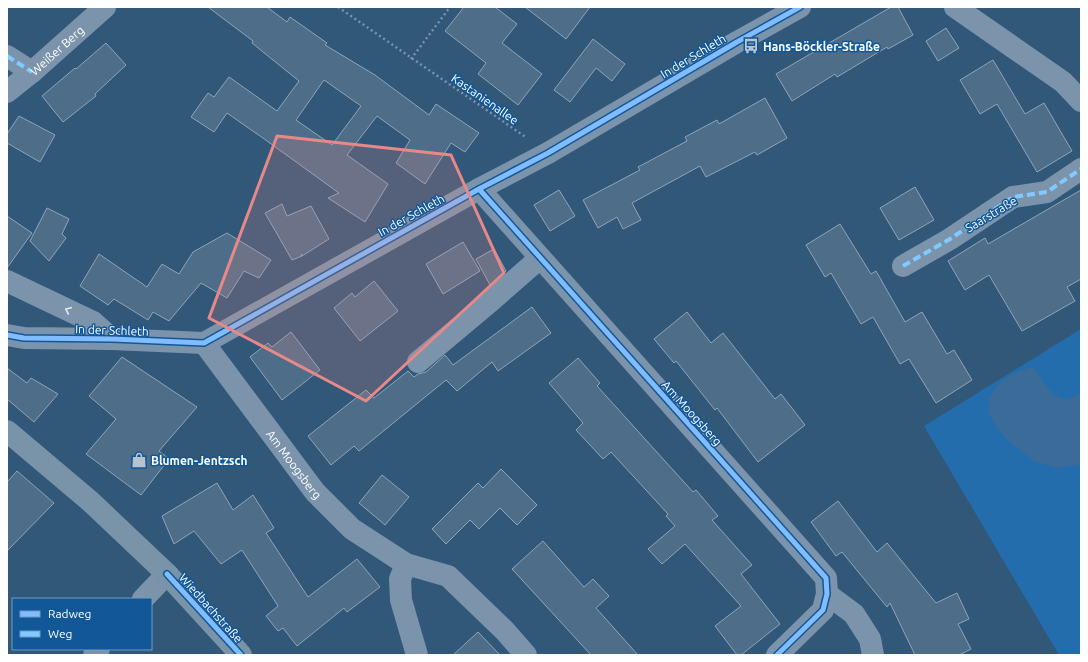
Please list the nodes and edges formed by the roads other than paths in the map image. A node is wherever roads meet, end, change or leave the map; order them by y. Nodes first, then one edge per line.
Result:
1 (105, 7) edge
2 (800, 7) edge
3 (955, 7) edge
4 (7, 56) edge
5 (32, 72) junction
6 (7, 92) edge
7 (1081, 101) edge
8 (1081, 169) edge
9 (479, 189) junction
10 (540, 258) junction
11 (903, 266) dead end
12 (7, 281) edge
13 (7, 334) edge
14 (112, 339) junction
15 (204, 343) junction
16 (418, 362) dead end
17 (7, 431) edge
18 (406, 564) junction
19 (167, 574) junction
20 (827, 594) junction
21 (144, 598) edge
22 (241, 655) edge
23 (416, 655) edge
24 (526, 655) edge
25 (777, 655) edge
26 (873, 655) edge

1 - 5 street, Weißer Berg
2 - 9 street, In der Schleth
3 - 7 street
4 - 5 street
5 - 6 street, Weißer Berg
8 - 11 street, Saarstraße
9 - 10 street, Am Moogsberg
9 - 15 street, In der Schleth
10 - 16 street
10 - 20 street, Am Moogsberg
14 -> 12 street
13 - 14 street, In der Schleth
14 - 15 street, In der Schleth
15 - 18 street, Am Moogsberg
17 - 19 main road, Wiedbachstraße
18 - 23 street
18 - 24 street, Am Moogsberg
19 - 21 street
19 - 22 main road, Wiedbachstraße
20 - 25 street
20 - 26 street

